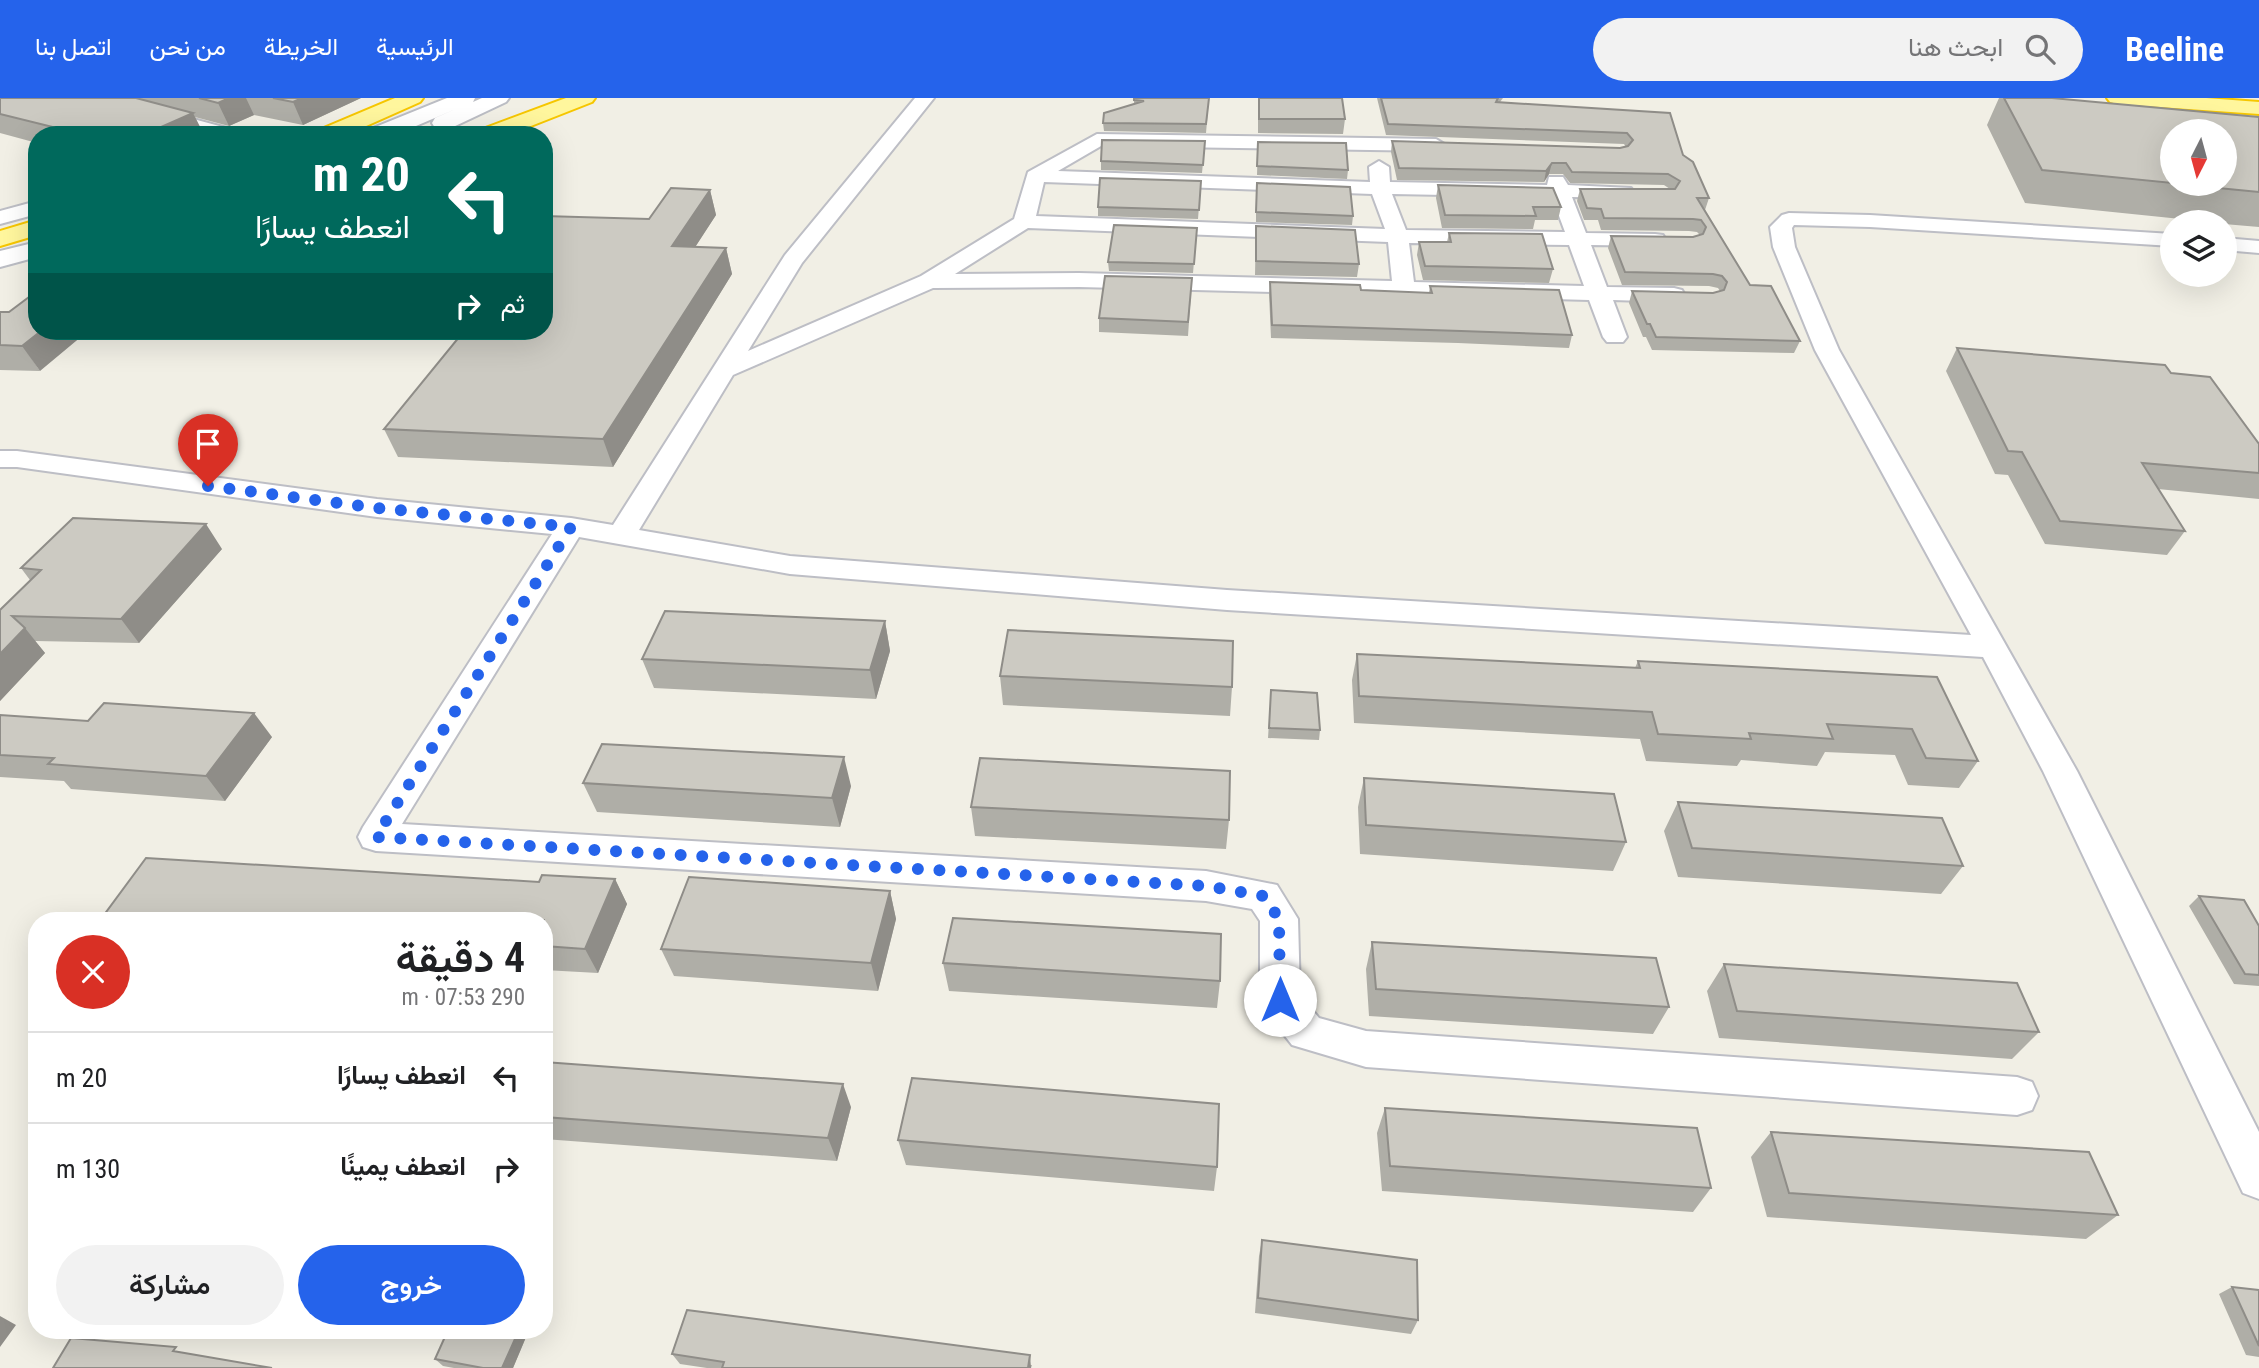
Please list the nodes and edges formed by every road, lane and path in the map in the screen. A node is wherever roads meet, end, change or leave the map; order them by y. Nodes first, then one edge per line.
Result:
1 (95, 98) edge
2 (413, 98) edge
3 (465, 98) edge
4 (499, 98) edge
5 (585, 98) edge
6 (925, 98) edge
7 (2117, 98) edge
8 (2259, 108) edge
9 (198, 126) edge
10 (348, 126) edge
11 (398, 126) edge
12 (435, 126) edge
13 (512, 126) edge
14 (1378, 143) junction
15 (1458, 146) edge
16 (1035, 176) junction
17 (1558, 186) junction
18 (1380, 188) junction
19 (1638, 193) edge
20 (28, 210) edge
21 (0, 218) edge
22 (1024, 222) junction
23 (28, 231) edge
24 (1398, 236) junction
25 (28, 237) edge
26 (1578, 239) junction
27 (2160, 239) edge
28 (1675, 240) edge
29 (0, 242) edge
30 (2237, 245) edge
31 (2259, 247) edge
32 (28, 251) edge
33 (0, 259) edge
34 (929, 281) junction
35 (1404, 289) junction
36 (1599, 294) junction
37 (1695, 296) edge
38 (1615, 337) dead end
39 (723, 371) junction
40 (0, 459) edge
41 (571, 527) junction
42 (621, 536) junction
43 (1993, 647) junction
44 (2017, 1096) dead end
45 (2259, 1178) edge

1 - 9 street
2 - 10 highway
3 - 11 main road
4 - 12 main road
5 - 13 highway
6 - 39 street
7 - 8 highway
14 - 15 street
14 - 16 street
14 - 18 street
16 - 18 street
16 - 22 street
17 - 18 street
17 - 19 street
17 - 26 street
18 - 24 street
20 - 21 street
22 - 24 street
22 - 34 street
23 - 29 highway
24 - 26 street
24 - 35 street
25 - 29 main road
26 - 28 street
26 - 36 street
27 - 43 street
30 - 31 street
32 - 33 main road
34 - 35 street
34 - 39 street
35 - 36 street
36 - 37 street
36 - 38 street
39 - 42 street
40 - 41 street
41 - 42 street
41 - 44 street
42 - 43 street
43 - 45 street

